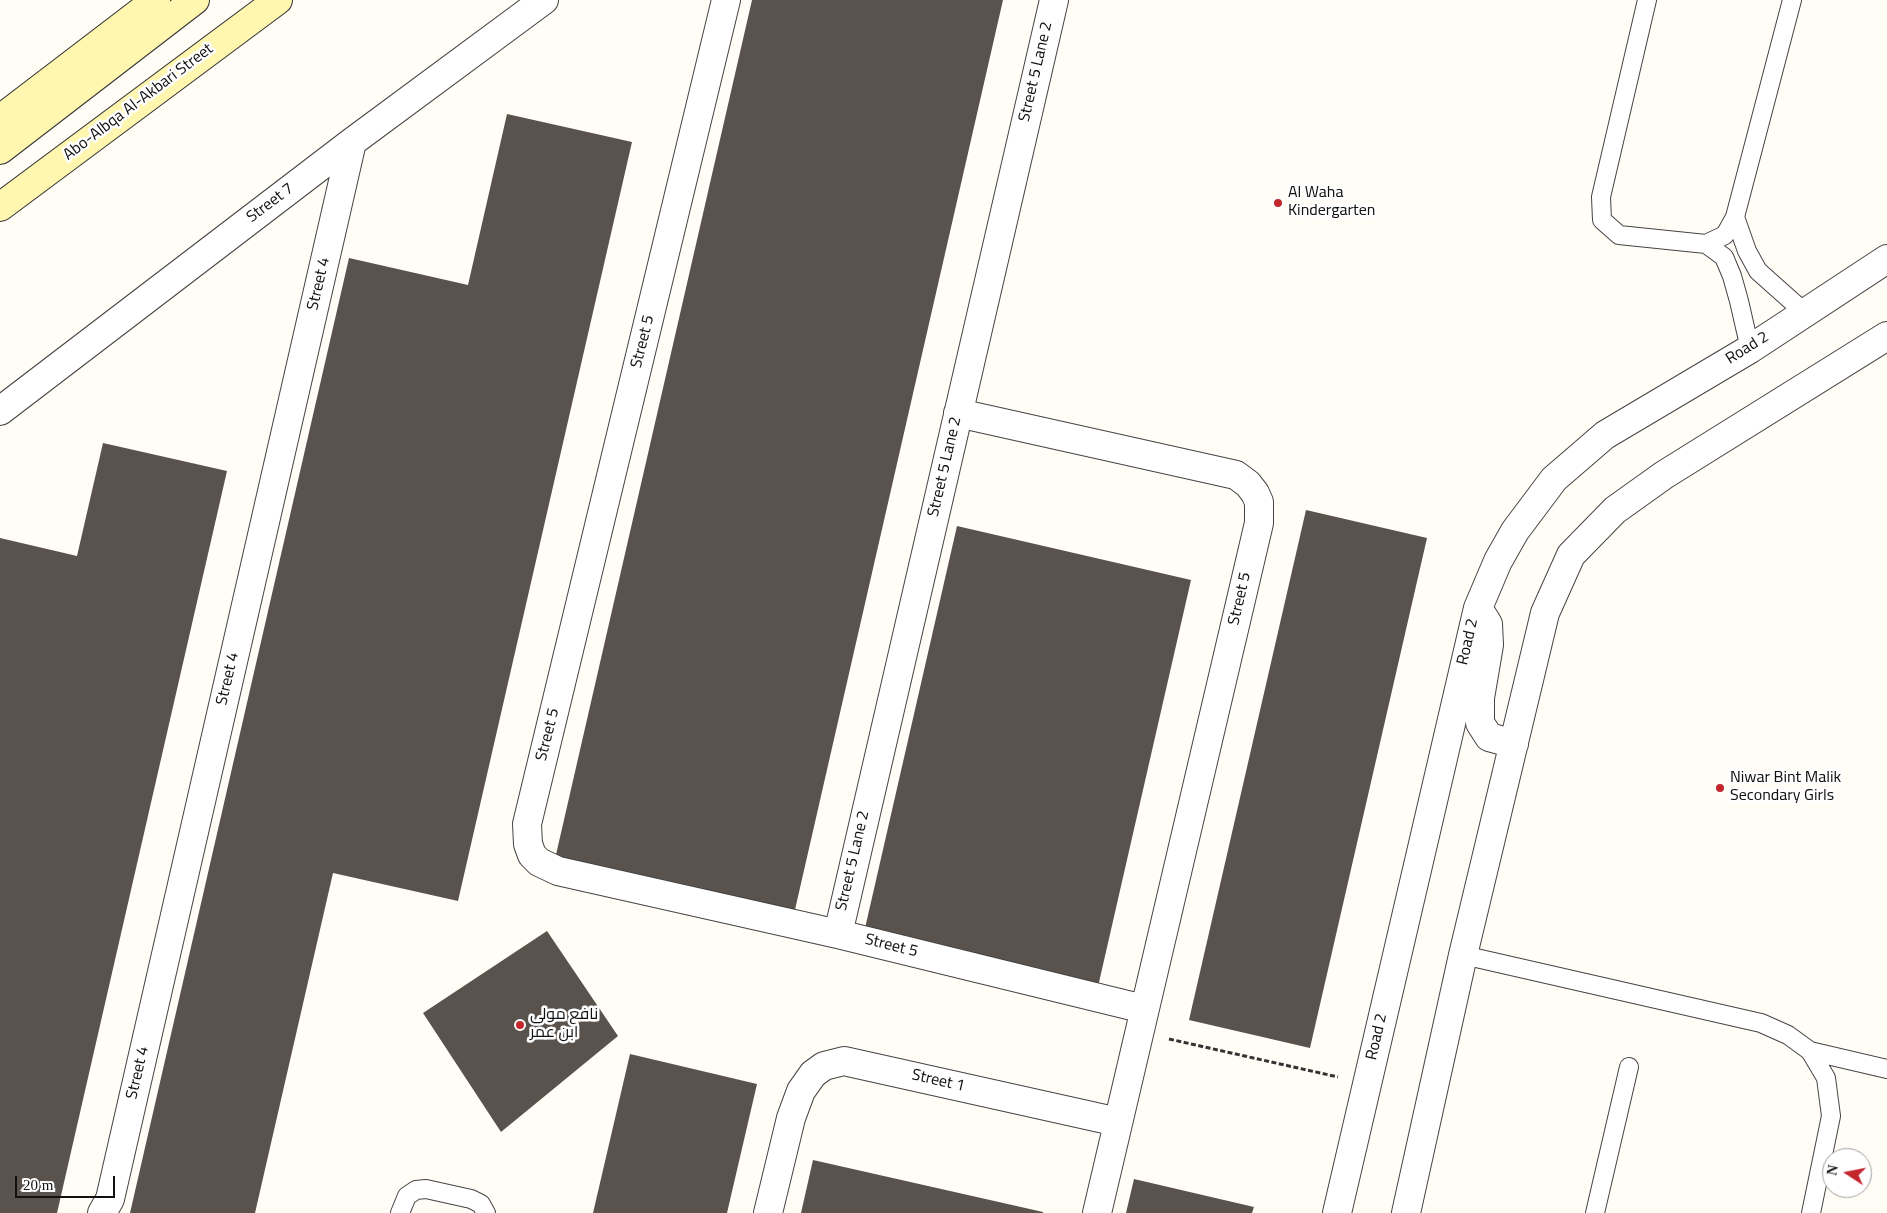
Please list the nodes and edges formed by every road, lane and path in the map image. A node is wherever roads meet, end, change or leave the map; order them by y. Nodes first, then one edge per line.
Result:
1 (156, 0) edge
2 (195, 0) edge
3 (278, 0) edge
4 (544, 0) edge
5 (726, 0) edge
6 (1054, 0) edge
7 (1647, 0) edge
8 (1792, 0) edge
9 (0, 119) edge
10 (352, 142) junction
11 (0, 150) edge
12 (3, 200) edge
13 (1735, 217) junction
14 (1706, 244) junction
15 (1887, 259) edge
16 (1804, 312) junction
17 (1887, 336) edge
18 (1750, 349) junction
19 (0, 411) edge
20 (958, 413) junction
21 (1478, 608) junction
22 (1514, 744) junction
23 (838, 934) junction
24 (1463, 955) junction
25 (1142, 1021) junction
26 (1810, 1051) junction
27 (1629, 1067) dead end
28 (1887, 1069) edge
29 (1367, 1084) junction
30 (1118, 1122) junction
31 (102, 1213) edge
32 (400, 1213) edge
33 (486, 1213) edge
34 (768, 1213) edge
35 (1097, 1213) edge
36 (1337, 1213) edge
37 (1406, 1213) edge
38 (1595, 1213) edge
39 (1811, 1213) edge

1 - 9 main road
2 - 11 main road
3 - 12 main road, Abo-Albqa Al-Akbari Street
4 - 10 street, Street 7
5 - 23 street, Street 5
6 - 20 street, Street 5 Lane 2
7 - 14 lane
8 - 13 lane
10 - 19 street, Street 7
10 - 31 street, Street 4
13 - 14 lane
13 - 16 lane
14 - 18 lane
15 - 16 street, Road 2
16 - 18 street, Road 2
17 - 22 street
18 - 21 street, Road 2
20 - 23 street, Street 5 Lane 2
20 - 25 street, Street 5
21 - 22 street
21 - 29 street, Road 2
22 - 24 street
23 - 25 street, Street 5
24 - 26 lane
24 - 37 street
25 - 29 path
25 - 30 street, Street 5
26 - 28 lane
26 - 39 lane
27 - 38 lane
29 - 36 street, Road 2
30 - 34 street, Street 1
30 - 35 street
32 - 33 lane

